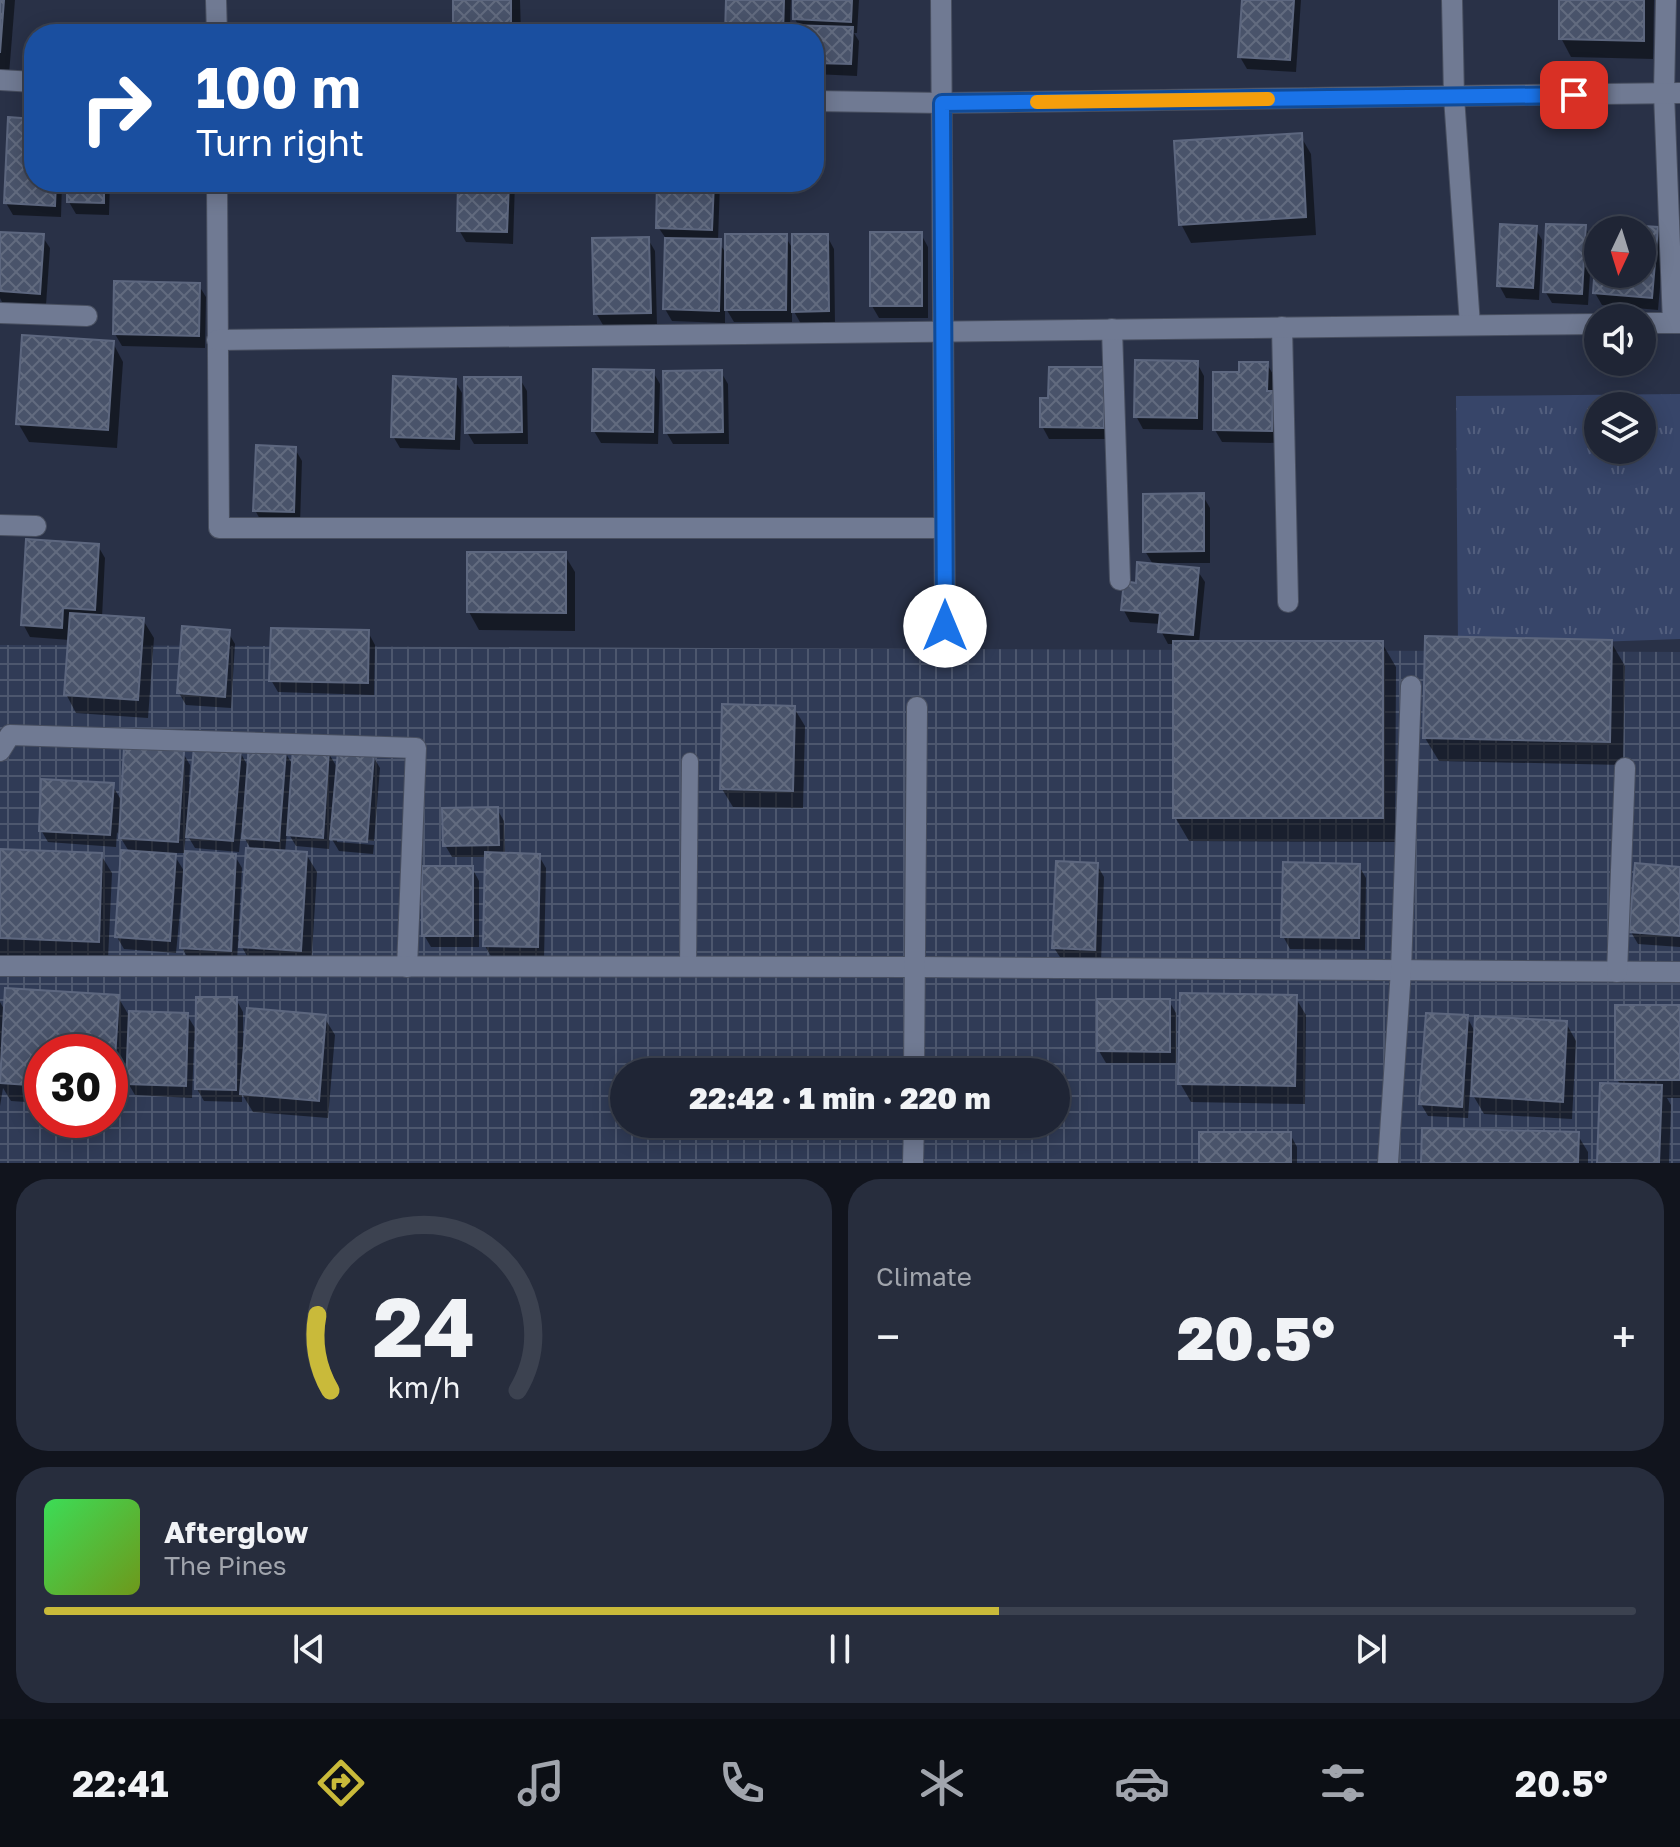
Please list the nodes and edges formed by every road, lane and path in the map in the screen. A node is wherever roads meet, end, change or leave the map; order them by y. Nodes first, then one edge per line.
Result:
1 (216, 0) edge
2 (941, 0) edge
3 (1452, 0) edge
4 (1666, 0) edge
5 (217, 24) edge
6 (0, 80) edge
7 (24, 81) edge
8 (1672, 93) edge
9 (1454, 97) junction
10 (824, 101) edge
11 (942, 103) junction
12 (217, 192) edge
13 (0, 313) edge
14 (87, 316) dead end
15 (1676, 323) edge
16 (1584, 324) edge
17 (1470, 325) junction
18 (1282, 327) junction
19 (1112, 329) junction
20 (943, 331) junction
21 (217, 340) junction
22 (0, 525) edge
23 (36, 526) dead end
24 (944, 528) junction
25 (1120, 580) dead end
26 (1288, 602) dead end
27 (945, 626) dead end
28 (1411, 686) dead end
29 (917, 707) dead end
30 (0, 751) edge
31 (690, 761) dead end
32 (1625, 768) dead end
33 (0, 966) edge
34 (407, 967) junction
35 (688, 967) junction
36 (916, 967) junction
37 (1401, 970) junction
38 (1617, 972) junction
39 (1680, 972) edge
40 (914, 1058) edge
41 (914, 1138) edge
42 (913, 1163) edge
43 (1388, 1163) edge

1 - 5 street
2 - 11 street
3 - 9 street
4 - 8 street
6 - 7 street
8 - 9 street
8 - 15 street
9 - 11 street
9 - 17 street
10 - 11 street
11 - 20 street
12 - 21 street
13 - 14 street
16 - 17 street
17 - 18 street
18 - 19 street
18 - 26 street
19 - 20 street
19 - 25 street
20 - 21 street
20 - 24 street
21 - 24 street
22 - 23 street
24 - 27 street
28 - 37 street
29 - 36 street
30 - 34 street
31 - 35 lane
32 - 38 street
33 - 34 street
34 - 35 street
35 - 36 street
36 - 37 street
36 - 40 street
37 - 38 street
37 - 43 street
38 - 39 street
41 - 42 street

